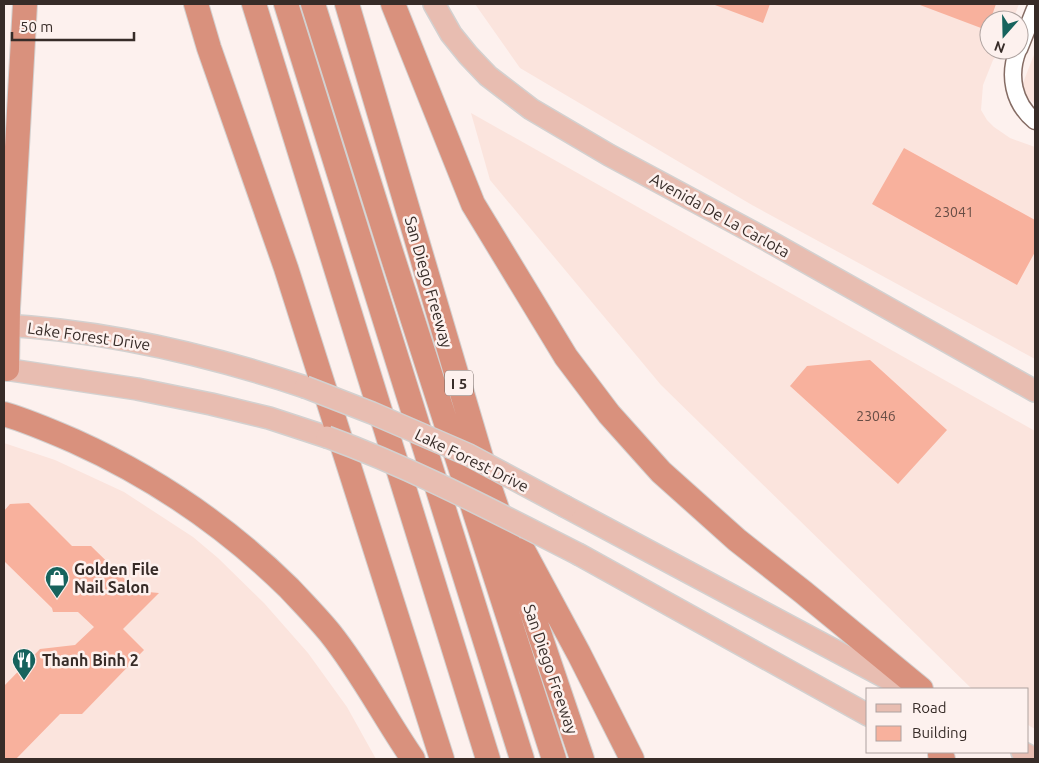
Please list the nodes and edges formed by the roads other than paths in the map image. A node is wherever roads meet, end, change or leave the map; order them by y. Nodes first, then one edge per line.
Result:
1 (25, 4) edge
2 (196, 4) edge
3 (254, 4) edge
4 (286, 4) edge
5 (314, 4) edge
6 (347, 4) edge
7 (393, 4) edge
8 (434, 4) edge
9 (1035, 9) edge
10 (1029, 24) edge
11 (1015, 60) edge
12 (1035, 121) edge
13 (6, 325) edge
14 (5, 369) edge
15 (1035, 391) edge
16 (4, 414) edge
17 (491, 491) junction
18 (905, 688) edge
19 (920, 688) edge
20 (866, 714) edge
21 (1024, 753) edge
22 (413, 759) edge
23 (442, 759) edge
24 (488, 759) edge
25 (522, 759) edge
26 (554, 759) edge
27 (582, 759) edge
28 (632, 759) edge
29 (1035, 759) edge

1 - 13 highway
2 - 23 highway
3 - 24 highway
4 - 25 highway
5 - 26 highway
6 - 17 highway, San Diego Freeway / I 5
7 - 19 highway
8 - 15 main road, Avenida De La Carlota
9 - 10 street
11 - 12 street
13 - 14 highway
13 - 18 main road, Lake Forest Drive, bridge
14 - 20 main road, bridge
16 - 22 highway
17 - 27 highway, San Diego Freeway / I 5
17 - 28 highway
21 - 29 main road

